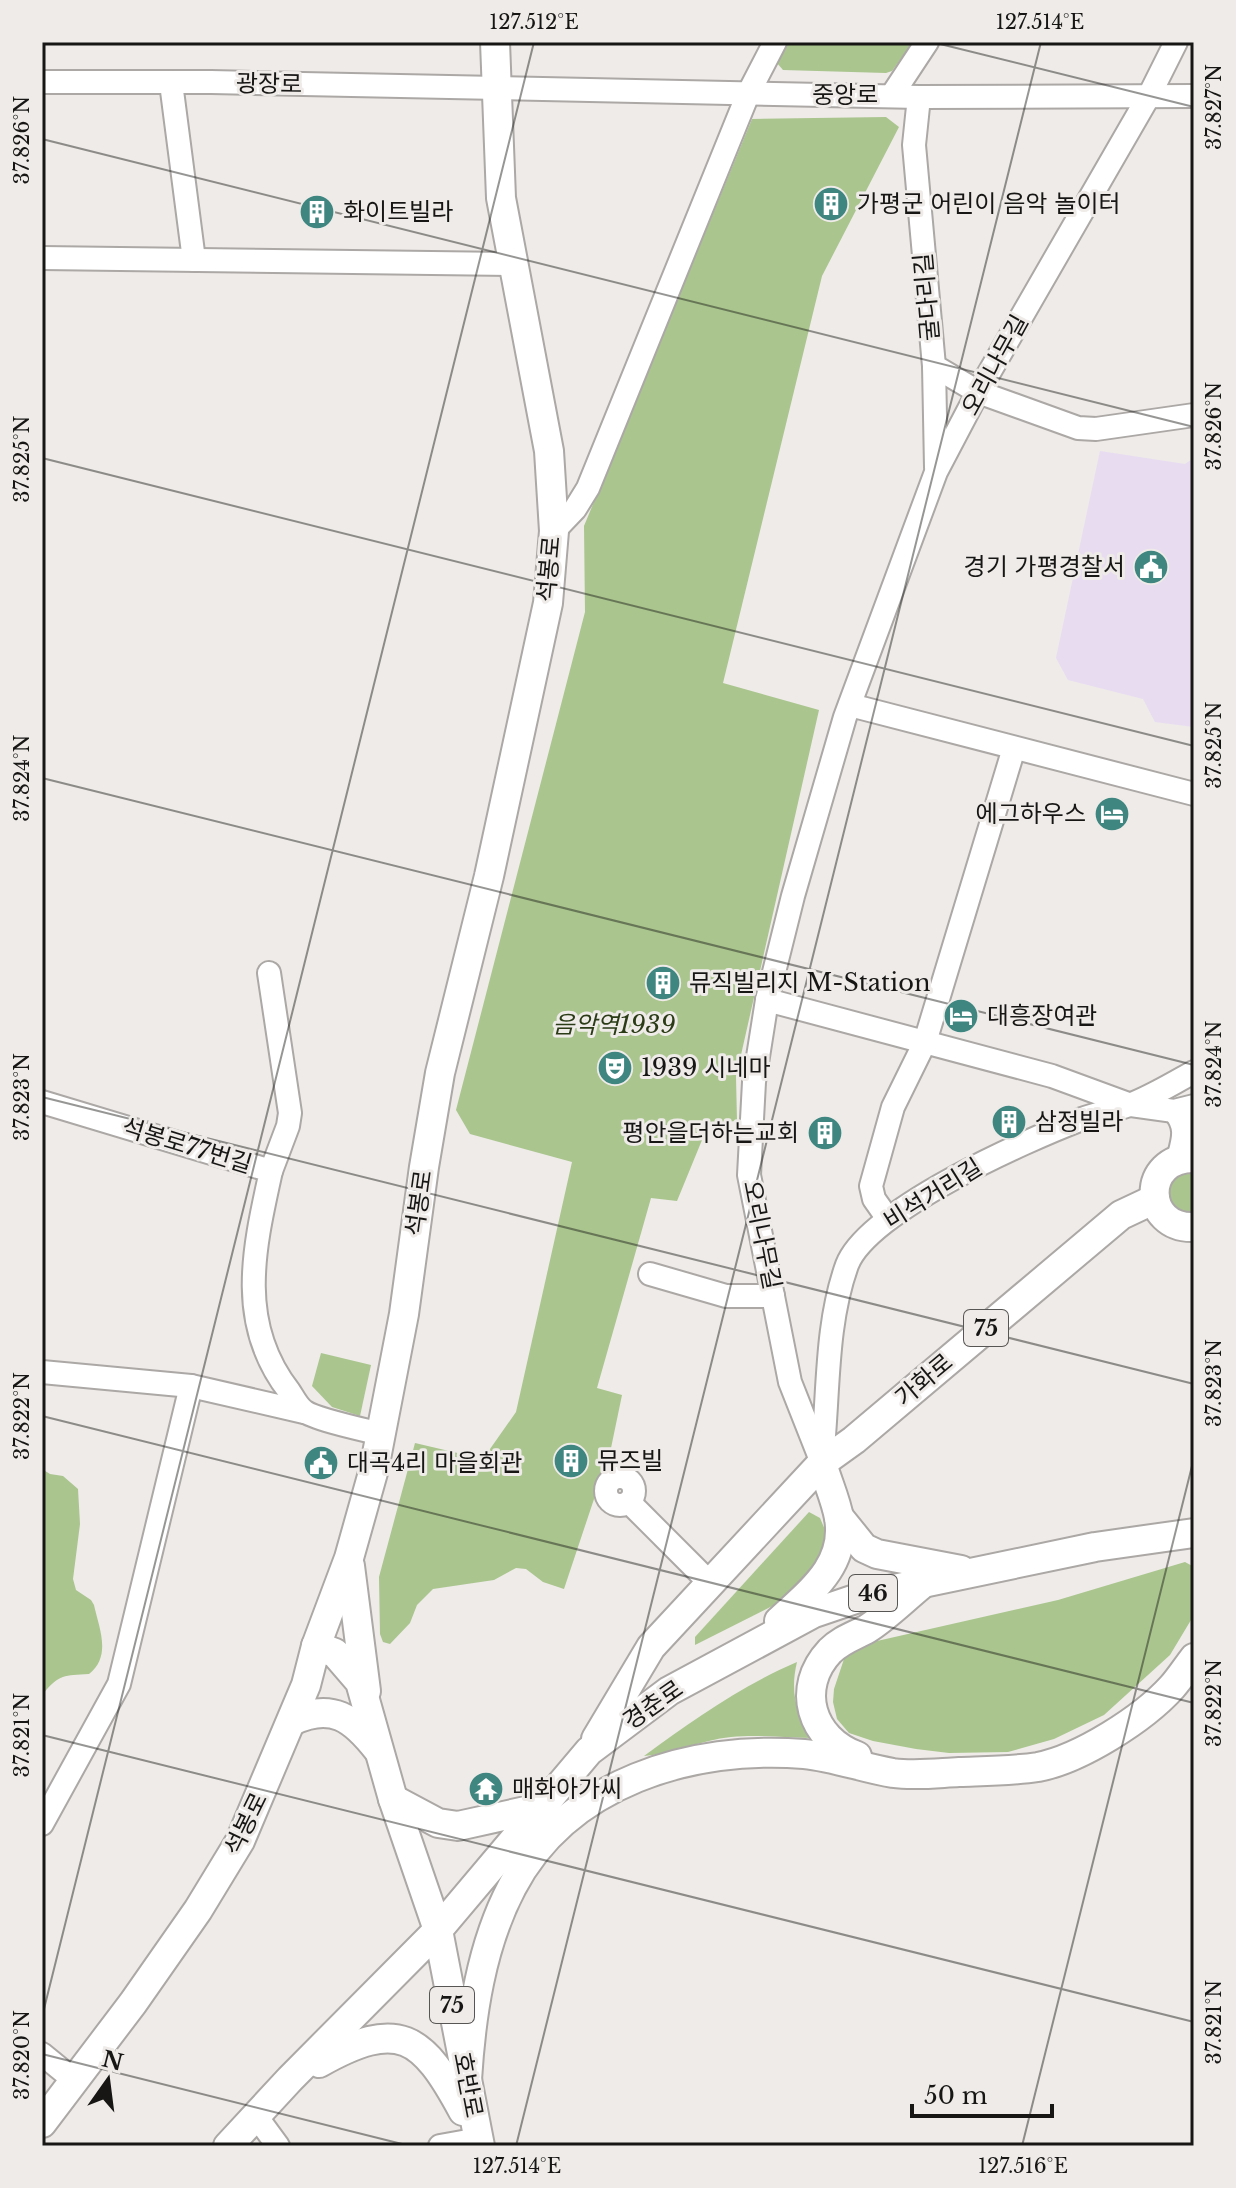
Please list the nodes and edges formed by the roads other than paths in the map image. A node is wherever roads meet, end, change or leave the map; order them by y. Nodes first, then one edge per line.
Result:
1 (495, 42) edge
2 (775, 42) edge
3 (927, 42) edge
4 (1176, 42) edge
5 (42, 82) edge
6 (171, 83) junction
7 (497, 88) junction
8 (748, 94) junction
9 (1150, 94) junction
10 (892, 95) junction
11 (1194, 96) edge
12 (919, 97) junction
13 (42, 258) edge
14 (194, 260) junction
15 (513, 264) junction
16 (934, 366) junction
17 (978, 392) junction
18 (1194, 415) edge
19 (936, 472) junction
20 (554, 531) junction
21 (850, 705) junction
22 (1014, 748) junction
23 (1194, 794) edge
24 (269, 973) dead end
25 (767, 1000) junction
26 (925, 1042) junction
27 (1194, 1072) edge
28 (42, 1102) edge
29 (1131, 1105) junction
30 (1184, 1109) edge
31 (1188, 1155) edge
32 (271, 1171) junction
33 (1155, 1199) junction
34 (888, 1219) junction
35 (1194, 1227) edge
36 (650, 1274) dead end
37 (773, 1296) junction
38 (42, 1372) edge
39 (191, 1386) junction
40 (304, 1412) junction
41 (381, 1434) junction
42 (822, 1463) junction
43 (629, 1502) dead end
44 (839, 1517) junction
45 (1194, 1533) edge
46 (349, 1558) junction
47 (971, 1572) junction
48 (924, 1583) junction
49 (711, 1584) junction
50 (755, 1643) junction
51 (316, 1646) junction
52 (1194, 1658) edge
53 (1183, 1680) edge
54 (368, 1708) junction
55 (292, 1721) junction
56 (589, 1751) junction
57 (380, 1752) junction
58 (940, 1773) junction
59 (624, 1782) junction
60 (393, 1799) junction
61 (539, 1809) junction
62 (42, 1824) edge
63 (438, 1930) junction
64 (42, 2054) edge
65 (290, 2079) junction
66 (467, 2080) junction
67 (75, 2081) junction
68 (256, 2116) junction
69 (42, 2123) edge
70 (480, 2143) edge
71 (228, 2146) edge
72 (278, 2146) edge
73 (440, 2146) edge

1 - 7 main road, 석봉로
2 - 8 street
3 - 10 street
4 - 9 street, 오리나무길
5 - 6 street, 광장로
6 - 7 street, 광장로
6 - 14 street
7 - 8 street, 중앙로
7 - 15 main road, 석봉로
8 - 10 street, 중앙로
8 - 20 street
9 - 11 street, 중앙로
9 - 12 street, 중앙로
9 - 17 street, 오리나무길
10 - 12 street, 중앙로
12 - 16 street, 굴다리길
13 - 14 street
14 - 15 street
15 - 20 main road, 석봉로
16 - 17 street, 굴다리길
16 - 19 street
17 - 18 street, 굴다리길
17 - 19 street, 오리나무길
19 - 21 street, 오리나무길
20 - 41 main road, 석봉로
21 - 22 street
21 - 25 street, 오리나무길
22 - 23 street
22 - 26 street
24 - 32 street
25 - 26 street
25 - 37 street, 오리나무길
26 - 29 street
26 - 34 street
27 - 29 street, 비석거리길
28 - 32 street, 석봉로77번길
29 - 30 street
29 - 34 street, 비석거리길
30 - 31 street
31 - 33 main road
32 - 40 street, 석봉로77번길
33 - 35 main road
33 - 42 main road, 가화로 / 75
34 - 42 street, 비석거리길
36 - 37 street
37 - 42 street, 오리나무길
38 - 39 street
39 - 40 street
39 - 62 street
40 - 41 street
41 - 46 main road, 석봉로
42 - 44 main road
42 - 49 main road, 가화로 / 75
43 - 49 street
44 - 47 main road
44 - 50 main road
45 - 47 main road, 경춘로 / 46
46 - 51 main road, 석봉로
46 - 54 main road
47 - 48 main road, 경춘로 / 46
48 - 50 main road, 경춘로 / 46
48 - 58 main road
49 - 56 main road, 가화로 / 75
50 - 56 main road, 경춘로 / 46
51 - 54 main road
51 - 55 main road, 석봉로
52 - 53 main road
53 - 58 main road
54 - 57 main road, 호반로
55 - 57 main road
55 - 67 main road, 석봉로
56 - 61 main road, 경춘로 / 46
57 - 60 main road, 호반로
58 - 59 main road
59 - 61 main road
59 - 66 main road
60 - 61 main road
60 - 63 main road, 호반로
61 - 63 main road, 경춘로 / 46
63 - 65 main road, 경춘로 / 46
63 - 66 main road, 호반로 / 75
64 - 67 street
65 - 68 main road, 경춘로 / 46
65 - 70 main road
66 - 70 main road, 호반로 / 75
67 - 69 main road, 석봉로
68 - 71 main road, 경춘로 / 46
68 - 72 street
70 - 73 street

